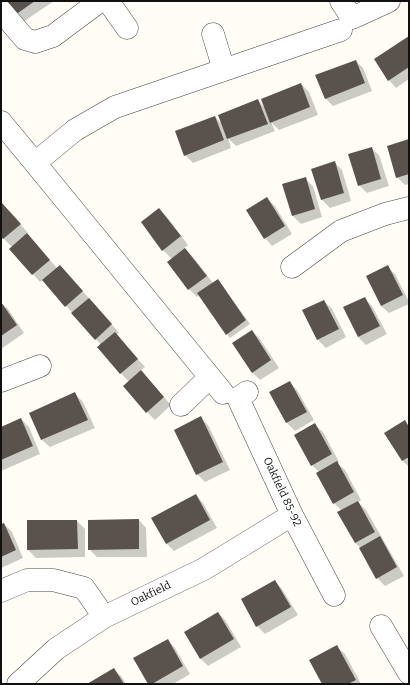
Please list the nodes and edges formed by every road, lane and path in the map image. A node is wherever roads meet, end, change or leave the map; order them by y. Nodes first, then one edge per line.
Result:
1 (100, 1) edge
2 (108, 1) edge
3 (341, 1) edge
4 (389, 1) edge
5 (1, 11) edge
6 (127, 28) dead end
7 (341, 30) dead end
8 (213, 34) dead end
9 (224, 70) junction
10 (1, 122) edge
11 (34, 163) junction
12 (409, 208) edge
13 (292, 267) dead end
14 (40, 366) dead end
15 (1, 381) edge
16 (247, 392) dead end
17 (181, 405) dead end
18 (292, 515) junction
19 (1, 591) edge
20 (334, 595) dead end
21 (104, 617) junction
22 (381, 626) dead end
23 (409, 673) edge
24 (18, 684) edge

1 - 5 street
2 - 6 street
3 - 4 street
7 - 9 street
8 - 9 street
9 - 11 street
10 - 11 street
11 - 17 street
12 - 13 street
14 - 15 street
16 - 18 street, Oakfield 85-92
18 - 20 street, Oakfield 85-92
18 - 21 street, Oakfield
19 - 21 street
21 - 24 street, Oakfield
22 - 23 street

